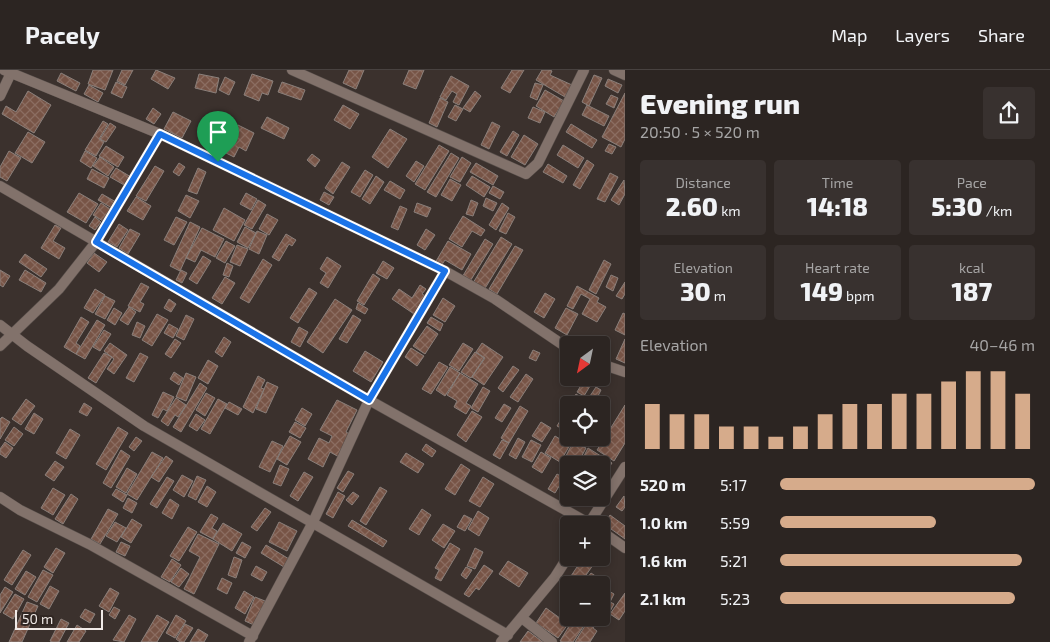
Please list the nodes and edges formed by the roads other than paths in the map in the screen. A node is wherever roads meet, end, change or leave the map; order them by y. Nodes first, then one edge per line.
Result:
1 (292, 70) edge
2 (584, 70) edge
3 (614, 70) edge
4 (8, 71) edge
5 (625, 75) edge
6 (0, 96) edge
7 (160, 134) junction
8 (0, 186) edge
9 (96, 242) junction
10 (445, 271) junction
11 (0, 324) edge
12 (13, 334) junction
13 (560, 343) edge
14 (0, 346) edge
15 (610, 367) edge
16 (625, 372) edge
17 (369, 400) junction
18 (625, 467) edge
19 (0, 497) edge
20 (576, 516) edge
21 (595, 516) edge
22 (313, 522) junction
23 (610, 537) edge
24 (625, 548) edge
25 (561, 566) edge
26 (522, 618) junction
27 (504, 638) edge
28 (251, 639) edge
29 (552, 642) edge

1 - 2 street
3 - 5 street
4 - 6 street
4 - 7 street
7 - 9 street
7 - 10 street
8 - 9 street
9 - 12 street
9 - 17 street
10 - 13 street
10 - 17 street
11 - 12 street
12 - 14 street
12 - 22 street
15 - 16 street
17 - 20 street
17 - 22 street
18 - 21 street
19 - 28 street
22 - 27 street
22 - 28 street
23 - 24 street
25 - 26 street
26 - 27 street
26 - 29 street

